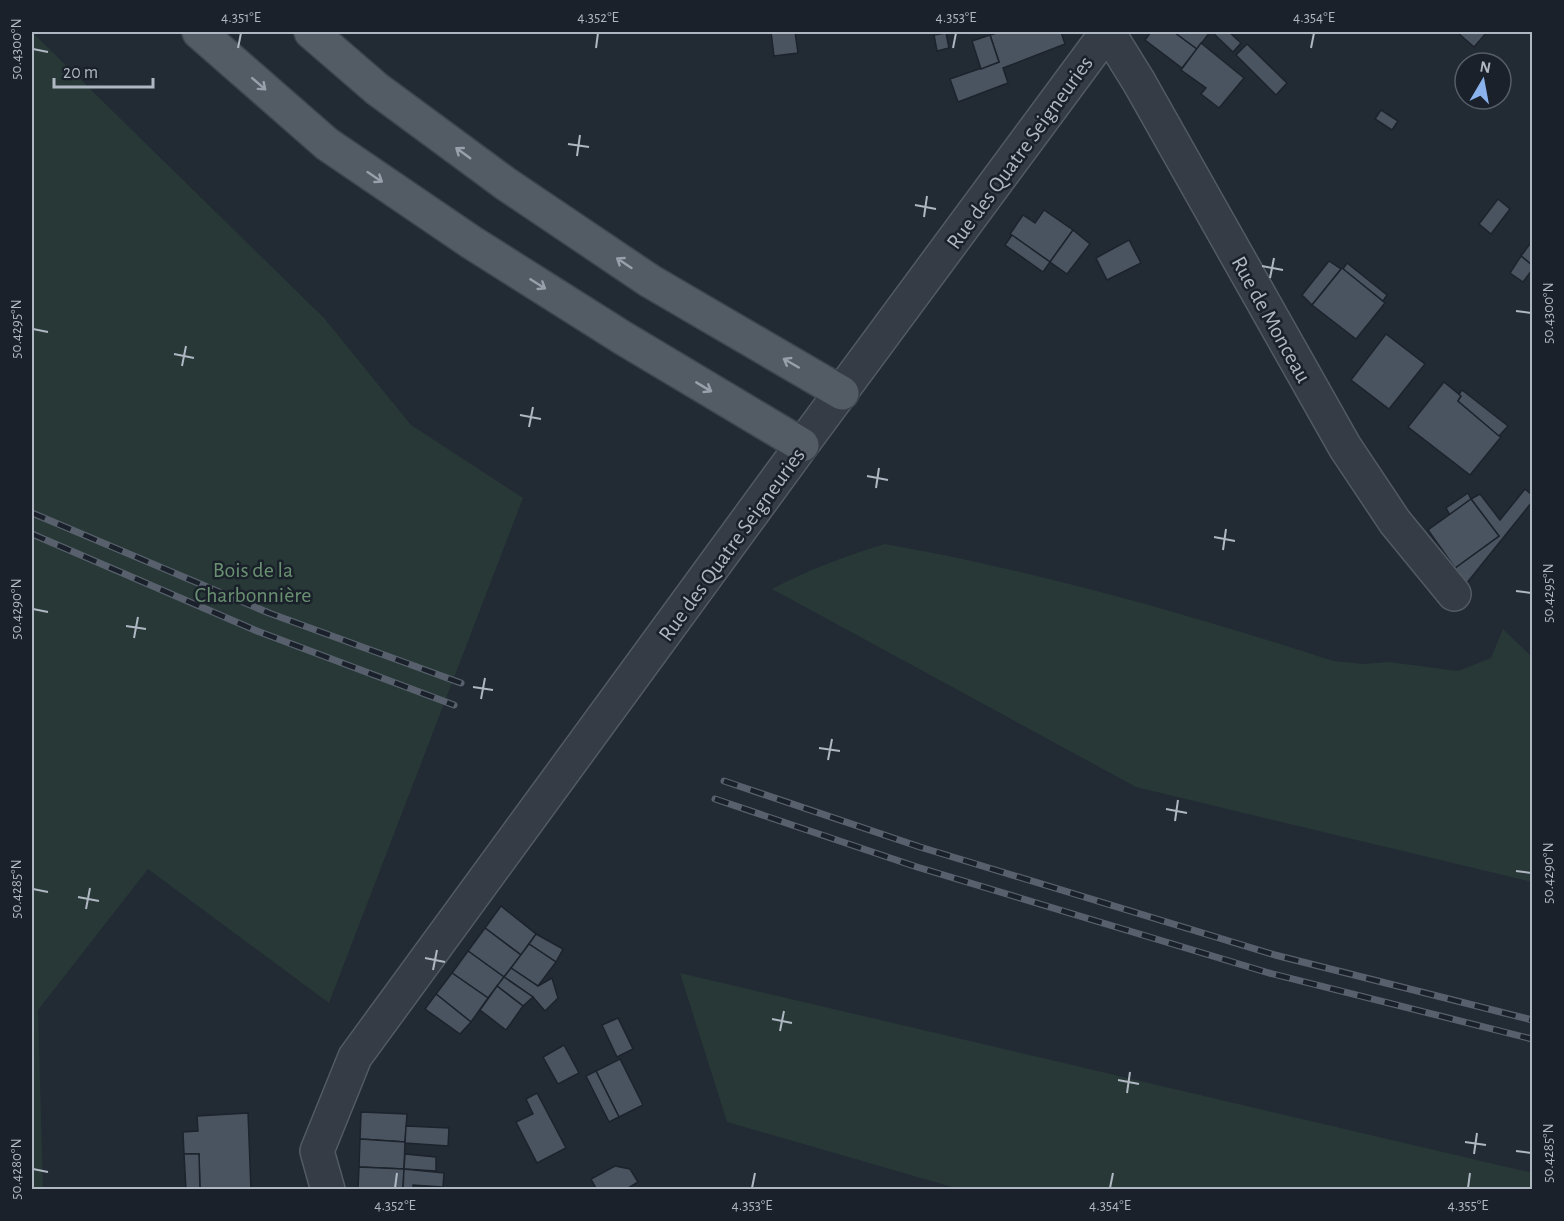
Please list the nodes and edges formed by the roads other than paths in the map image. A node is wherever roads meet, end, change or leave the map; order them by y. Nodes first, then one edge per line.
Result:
1 (199, 32) edge
2 (311, 32) edge
3 (1108, 32) edge
4 (842, 393) junction
5 (801, 445) junction
6 (1454, 594) dead end
7 (328, 1190) edge

1 -> 5 main road
4 -> 2 main road
3 - 4 street, Rue des Quatre Seigneuries
3 - 6 street, Rue de Monceau
4 - 5 street, Rue des Quatre Seigneuries
5 - 7 street, Rue des Quatre Seigneuries

